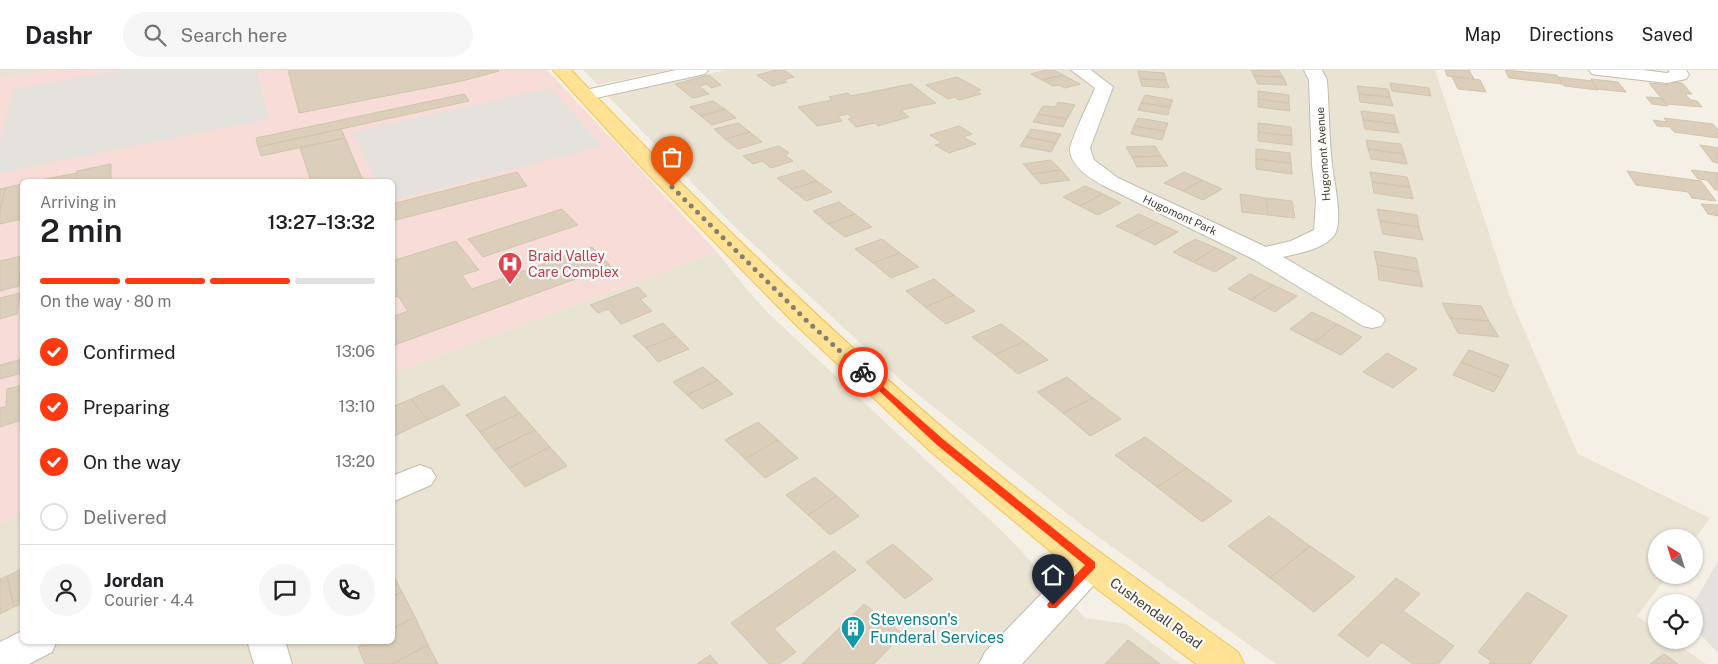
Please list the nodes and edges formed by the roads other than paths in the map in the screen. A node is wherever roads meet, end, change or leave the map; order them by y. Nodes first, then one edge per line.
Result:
1 (562, 70) edge
2 (699, 70) edge
3 (1080, 70) edge
4 (1313, 70) edge
5 (1598, 70) edge
6 (1677, 70) edge
7 (587, 96) junction
8 (1263, 255) junction
9 (1372, 320) dead end
10 (420, 477) dead end
11 (395, 489) edge
12 (1091, 565) junction
13 (33, 644) edge
14 (267, 644) edge
15 (0, 660) edge
16 (273, 664) edge
17 (998, 664) edge
18 (1225, 664) edge

1 - 7 main road, Cushendall Road
2 - 7 street
3 - 8 street, Hugomont Park
4 - 8 street, Hugomont Avenue
5 - 6 street
7 - 12 main road, Cushendall Road
8 - 9 street, Hugomont Park
10 - 11 street
12 - 17 street
12 - 18 main road, Cushendall Road
13 - 15 street
14 - 16 street

